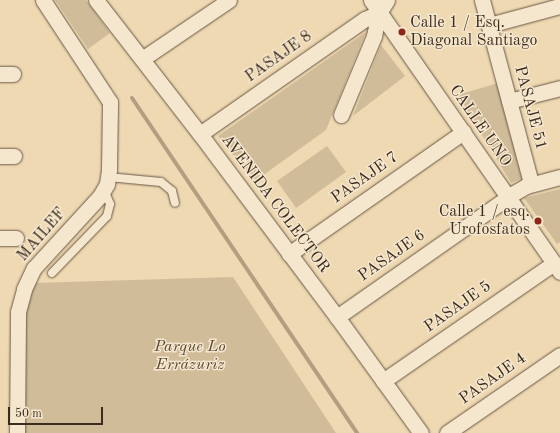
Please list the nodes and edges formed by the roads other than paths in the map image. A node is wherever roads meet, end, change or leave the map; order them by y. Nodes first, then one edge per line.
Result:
1 (42, 0) edge
2 (96, 0) edge
3 (229, 0) edge
4 (371, 0) edge
5 (482, 0) edge
6 (383, 6) edge
7 (560, 6) edge
8 (489, 25) junction
9 (142, 59) junction
10 (560, 88) edge
11 (510, 101) junction
12 (341, 115) dead end
13 (462, 132) junction
14 (200, 134) junction
15 (560, 177) edge
16 (530, 180) dead end
17 (106, 184) junction
18 (508, 197) junction
19 (175, 203) dead end
20 (0, 238) edge
21 (16, 238) dead end
22 (289, 254) junction
23 (557, 268) edge
24 (52, 273) dead end
25 (337, 317) junction
26 (560, 354) edge
27 (383, 380) junction
28 (17, 433) edge
29 (421, 433) edge
30 (447, 433) edge

1 - 17 street
2 - 9 street, AVENIDA COLECTOR
3 - 9 street
4 - 6 street, CALLE UNO
5 - 8 street, PASAJE 51
6 - 12 street
6 - 13 street, CALLE UNO
6 - 14 street, PASAJE 8
7 - 8 street
8 - 11 street, PASAJE 51
9 - 14 street, AVENIDA COLECTOR
10 - 11 street
11 - 16 street, PASAJE 51
13 - 18 street, CALLE UNO
13 - 22 street, PASAJE 7
14 - 22 street, AVENIDA COLECTOR
15 - 18 street, PASAJE 6
17 - 19 lane
17 - 24 lane
17 - 28 street, MAILEF
18 - 23 street, CALLE UNO
18 - 25 street, PASAJE 6
20 - 21 street
22 - 25 street, AVENIDA COLECTOR
23 - 27 street, PASAJE 5
25 - 27 street, AVENIDA COLECTOR
26 - 30 street, PASAJE 4
27 - 29 street, AVENIDA COLECTOR

